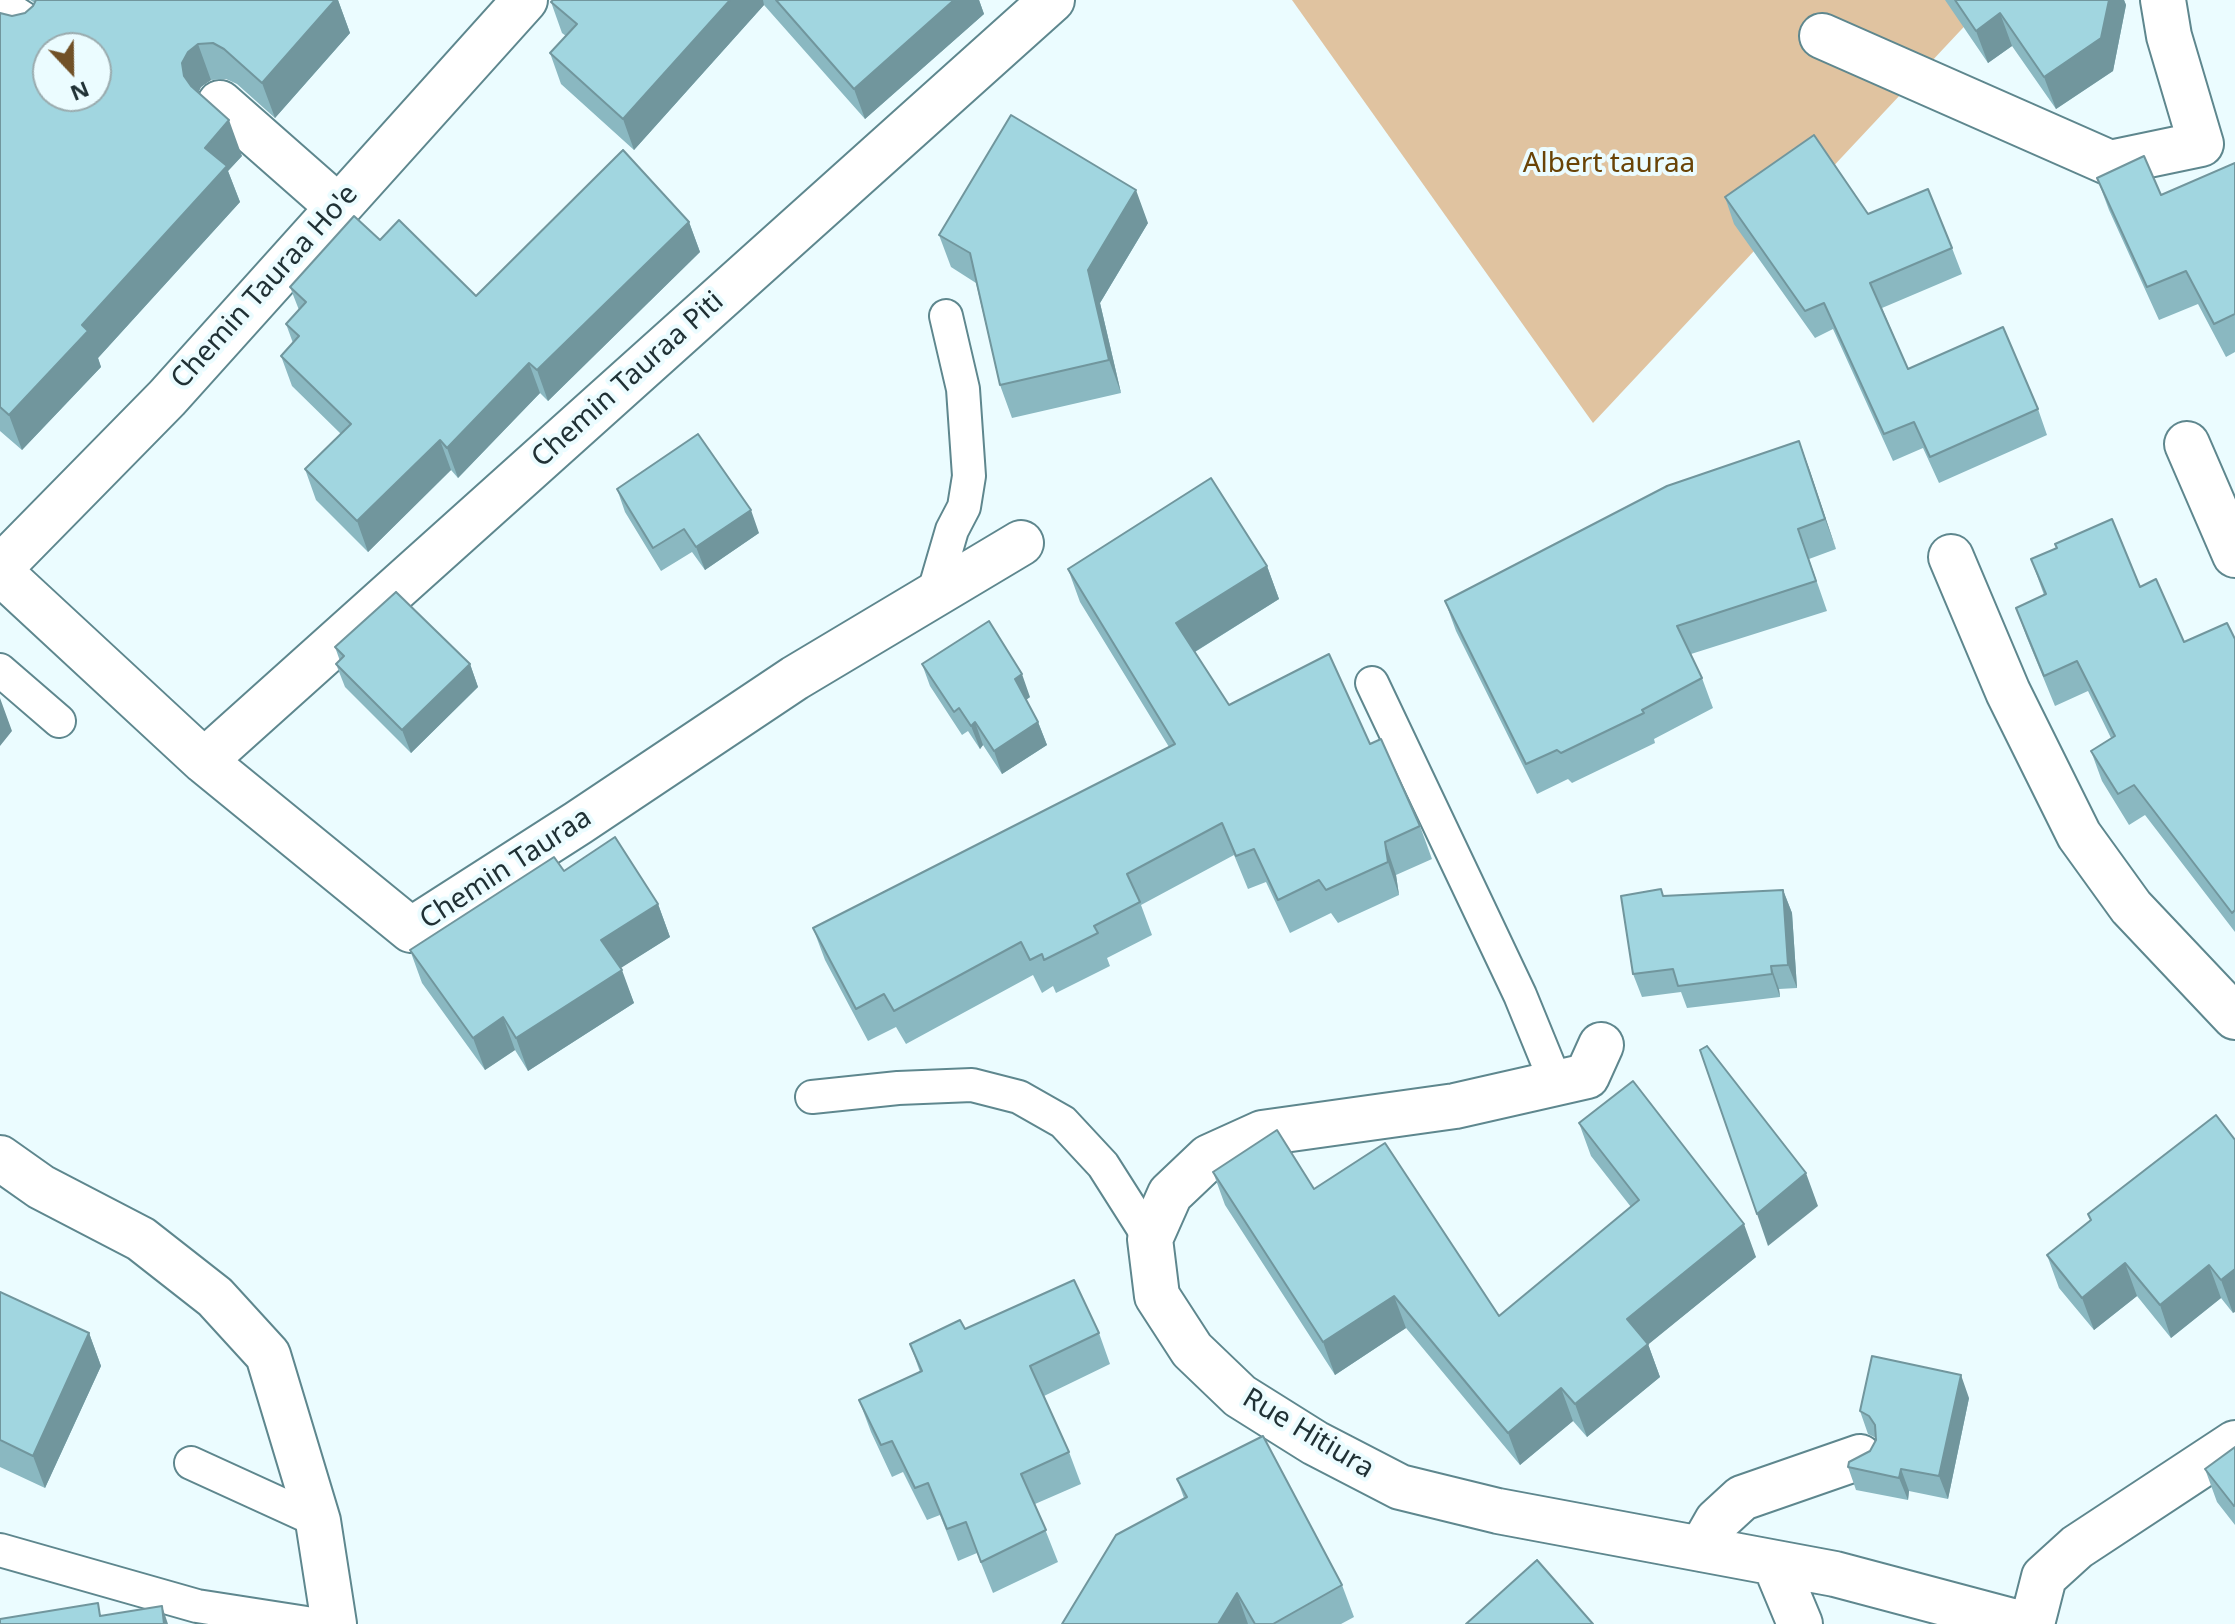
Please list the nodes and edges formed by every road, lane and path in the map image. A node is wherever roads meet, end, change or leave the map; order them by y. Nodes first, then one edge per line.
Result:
1 (525, 0) edge
2 (1052, 0) edge
3 (2163, 0) edge
4 (1822, 36) dead end
5 (220, 103) dead end
6 (337, 206) junction
7 (946, 316) dead end
8 (2187, 444) dead end
9 (1021, 543) dead end
10 (2235, 555) edge
11 (1951, 557) dead end
12 (0, 570) edge
13 (933, 595) junction
14 (0, 670) edge
15 (1372, 683) dead end
16 (59, 721) dead end
17 (204, 761) junction
18 (2235, 1017) edge
19 (1601, 1045) dead end
20 (1556, 1083) junction
21 (812, 1097) dead end
22 (0, 1158) edge
23 (1150, 1239) junction
24 (2235, 1443) edge
25 (1860, 1457) edge
26 (191, 1463) dead end
27 (318, 1521) junction
28 (1701, 1549) junction
29 (0, 1550) edge
30 (1775, 1564) junction
31 (313, 1624) edge
32 (334, 1624) edge
33 (1800, 1624) edge
34 (2023, 1624) edge
35 (2032, 1624) edge

1 - 6 street, Chemin Tauraa Ho'e
2 - 17 street, Chemin Tauraa Piti
3 - 4 street
5 - 6 street
6 - 12 street, Chemin Tauraa Ho'e
7 - 13 lane
8 - 10 street
9 - 13 street, Chemin Tauraa
11 - 18 street
12 - 17 street, Chemin Tauraa
13 - 17 street, Chemin Tauraa
14 - 16 lane
15 - 20 lane
19 - 20 street
20 - 23 street
21 - 23 lane
22 - 27 street
23 - 28 street, Rue Hitiura
24 - 35 street
25 - 28 street
26 - 27 lane
27 - 32 street
28 - 30 street, Rue Hitiura
29 - 31 lane
30 - 33 street
30 - 34 street, Rue Hitiura

